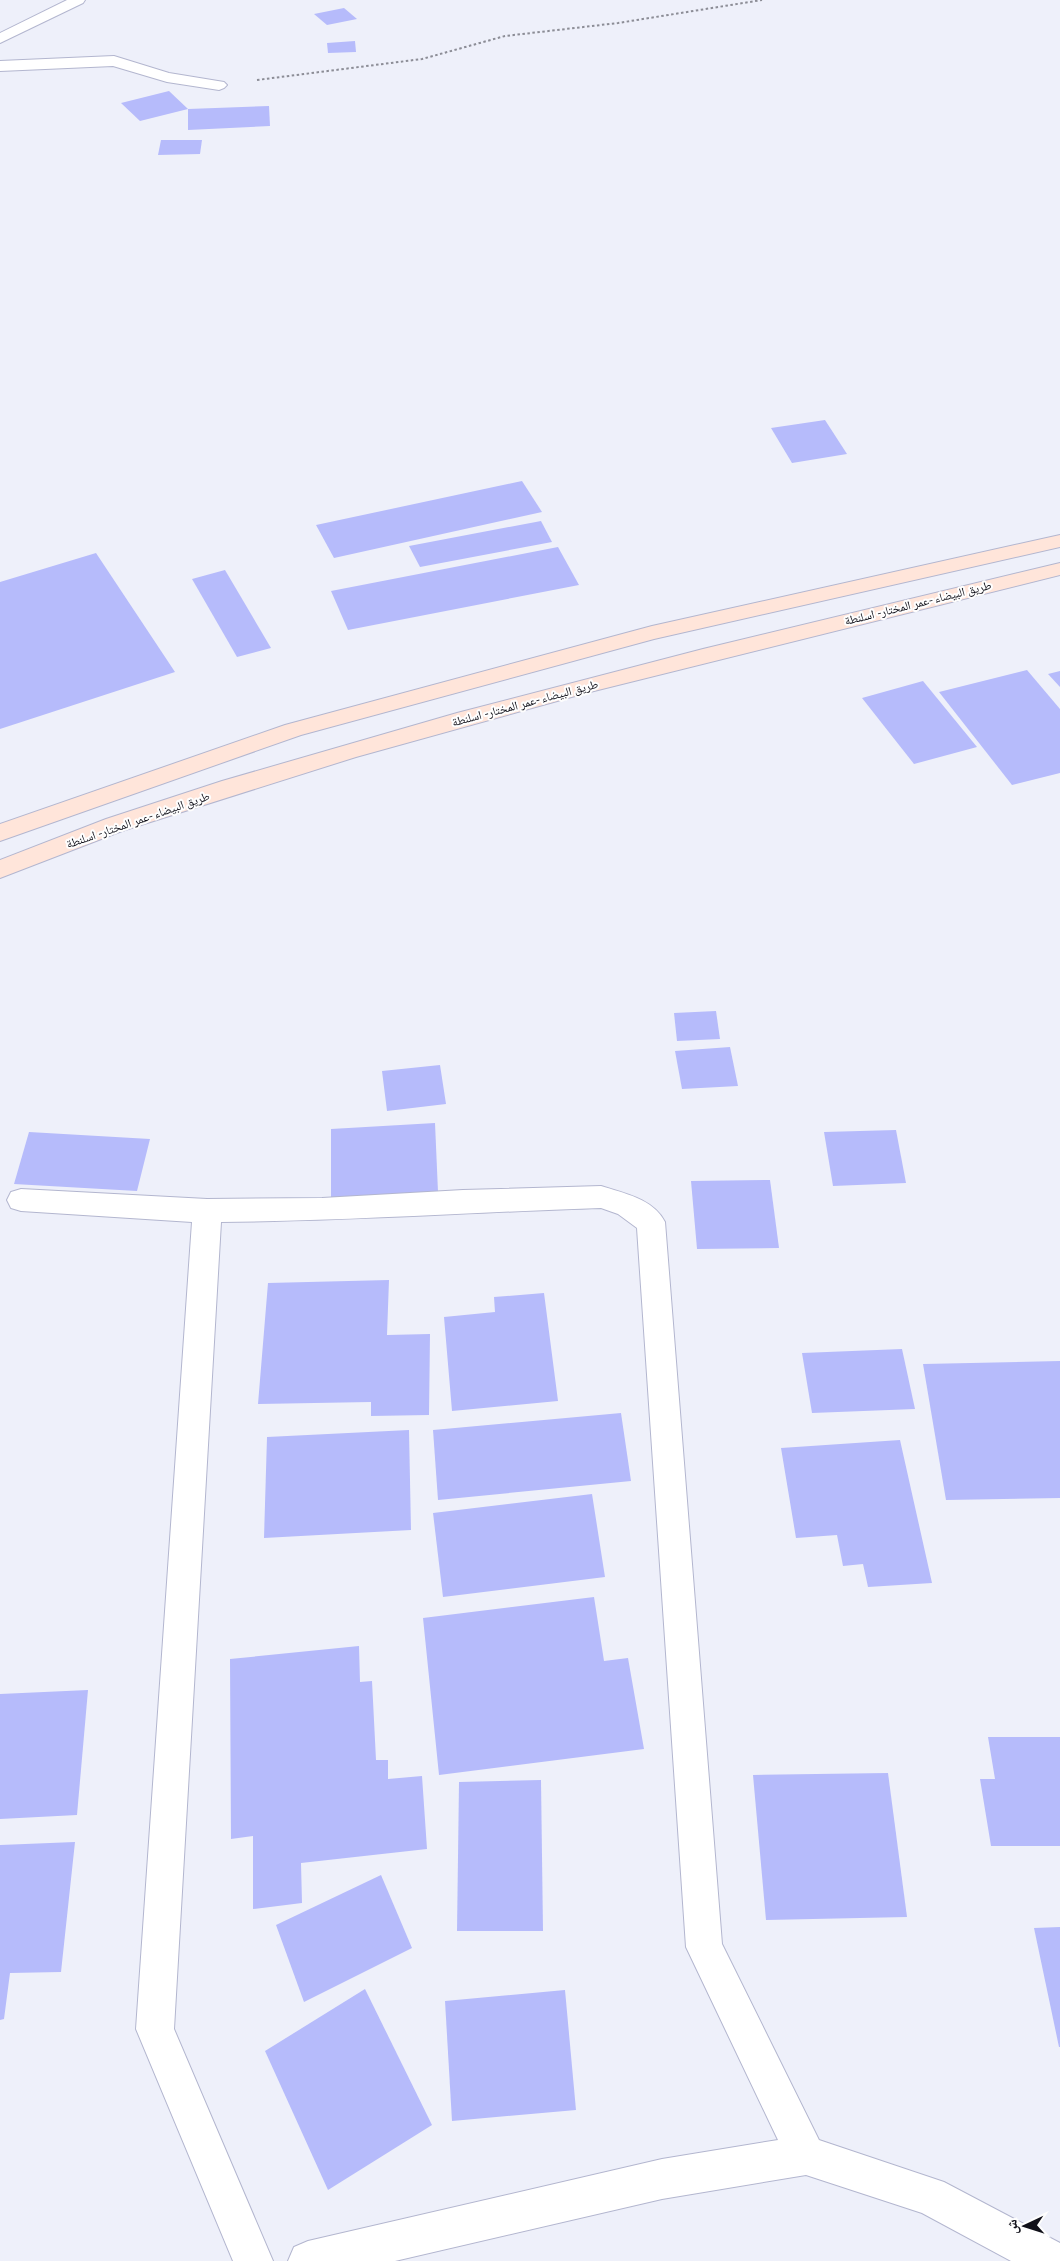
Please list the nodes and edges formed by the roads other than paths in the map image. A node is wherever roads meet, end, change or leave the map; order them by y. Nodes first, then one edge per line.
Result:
1 (78, 0) edge
2 (0, 40) edge
3 (0, 66) edge
4 (219, 85) road end
5 (1060, 541) edge
6 (1060, 568) edge
7 (0, 833) edge
8 (0, 869) edge
9 (21, 1200) dead end
10 (207, 1211) junction
11 (806, 2155) junction
12 (253, 2261) edge
13 (308, 2261) edge
14 (1052, 2261) edge

1 - 2 street
3 - 4 street
5 - 7 main road
6 - 8 main road, طريق البيضاء -عمر المختار - اسلنطة
9 - 10 street
10 - 11 street
10 - 12 street
11 - 13 street
11 - 14 street

